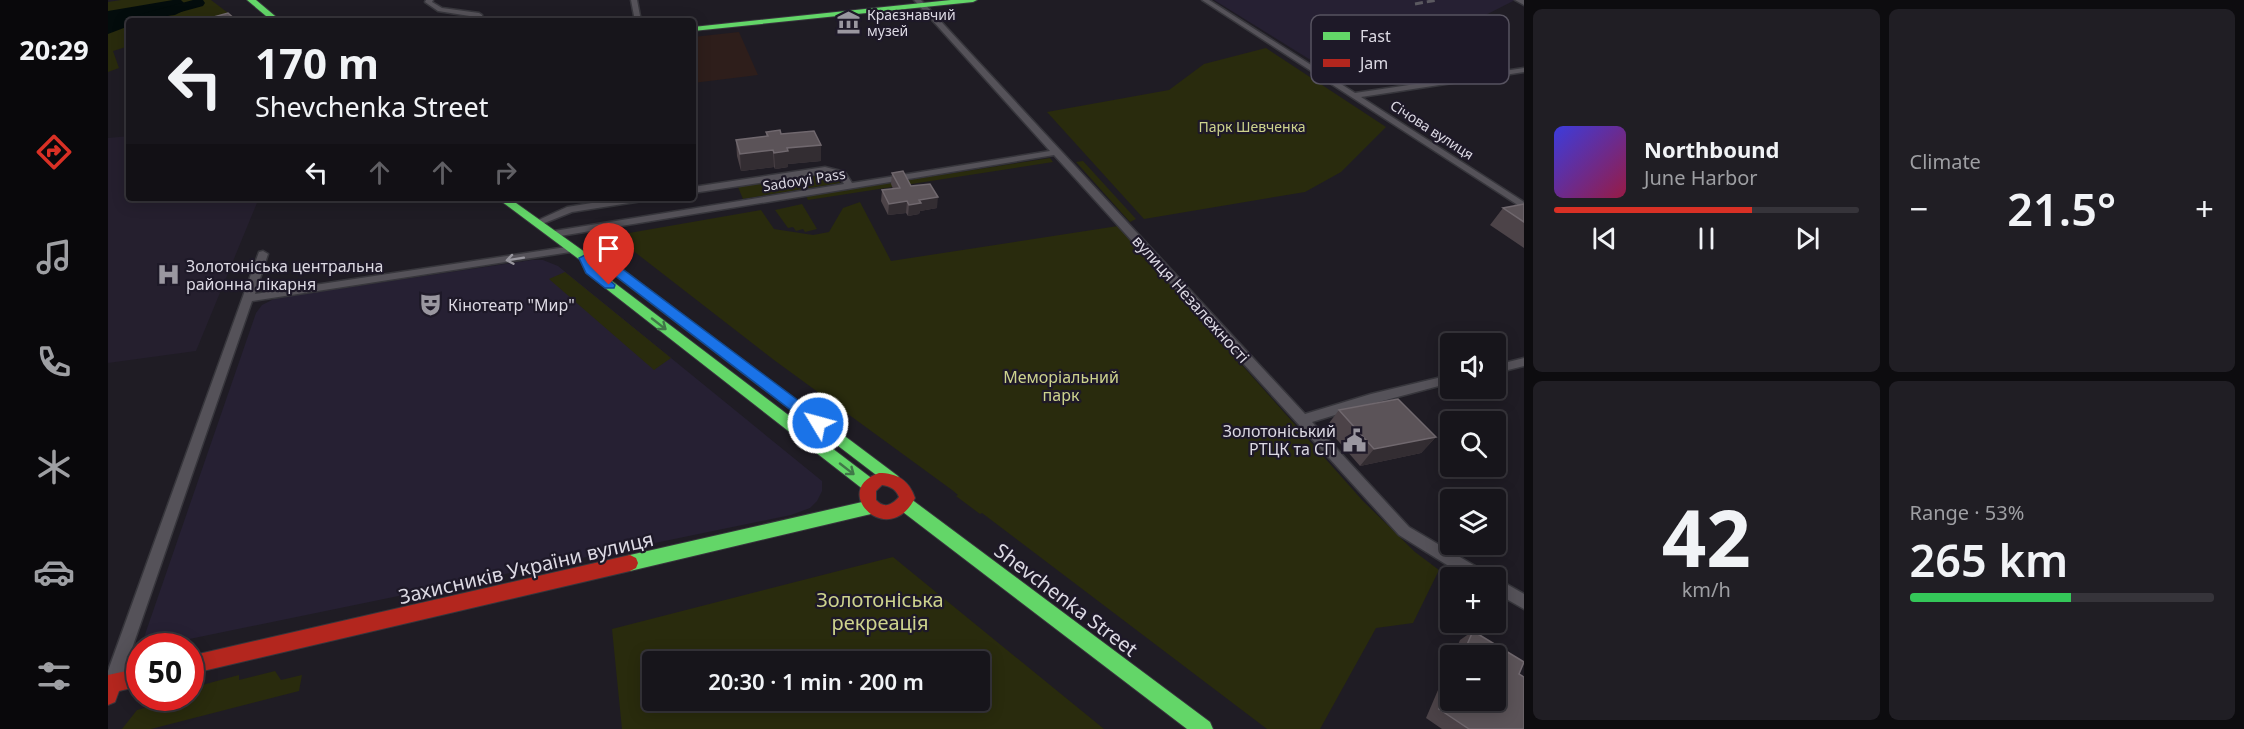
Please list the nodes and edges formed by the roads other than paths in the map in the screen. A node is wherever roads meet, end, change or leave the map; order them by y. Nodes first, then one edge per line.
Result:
1 (251, 0) edge
2 (430, 0) edge
3 (634, 0) edge
4 (973, 0) edge
5 (1205, 0) edge
6 (1518, 0) edge
7 (919, 3) edge
8 (1524, 3) edge
9 (273, 18) edge
10 (479, 18) dead end
11 (637, 18) edge
12 (696, 29) edge
13 (1311, 69) edge
14 (1524, 70) edge
15 (1509, 72) edge
16 (1334, 84) edge
17 (1432, 84) edge
18 (1353, 96) junction
19 (1058, 152) junction
20 (850, 186) junction
21 (696, 190) edge
22 (506, 201) edge
23 (622, 201) edge
24 (1524, 206) edge
25 (537, 223) junction
26 (554, 234) junction
27 (573, 249) junction
28 (263, 254) dead end
29 (585, 258) junction
30 (249, 298) junction
31 (1524, 362) edge
32 (1506, 366) edge
33 (1440, 382) edge
34 (1301, 420) junction
35 (893, 480) junction
36 (869, 485) junction
37 (905, 504) junction
38 (871, 507) junction
39 (1464, 567) edge
40 (1506, 591) edge
41 (1524, 602) edge
42 (204, 662) edge
43 (126, 682) edge
44 (110, 687) edge
45 (1203, 729) edge

1 - 9 main road
2 - 10 street
3 - 11 street
4 - 7 main road
5 - 13 street, Січова вулиця
6 - 8 street
7 - 12 main road
7 - 19 street, вулиця Незалежності
14 - 15 street
16 - 18 street, Січова вулиця
17 - 18 street
18 - 24 street, Січова вулиця
19 - 20 street, Sadovyi Pass
19 - 34 street, вулиця Незалежності
20 - 21 street
20 - 26 street, Sadovyi Pass
22 - 25 main road
23 - 25 street
25 - 26 main road
26 - 27 main road
27 - 29 main road
27 -> 30 street
28 - 30 street
29 - 35 main road
29 -> 36 main road
30 - 44 street
31 - 32 street
33 - 34 street
34 - 39 street, вулиця Незалежності
35 - 36 main road
35 - 37 main road
36 - 38 main road
37 - 38 main road
37 - 45 main road, Shevchenka Street
38 - 42 main road, Захисників України вулиця
40 - 41 street
43 - 44 main road

